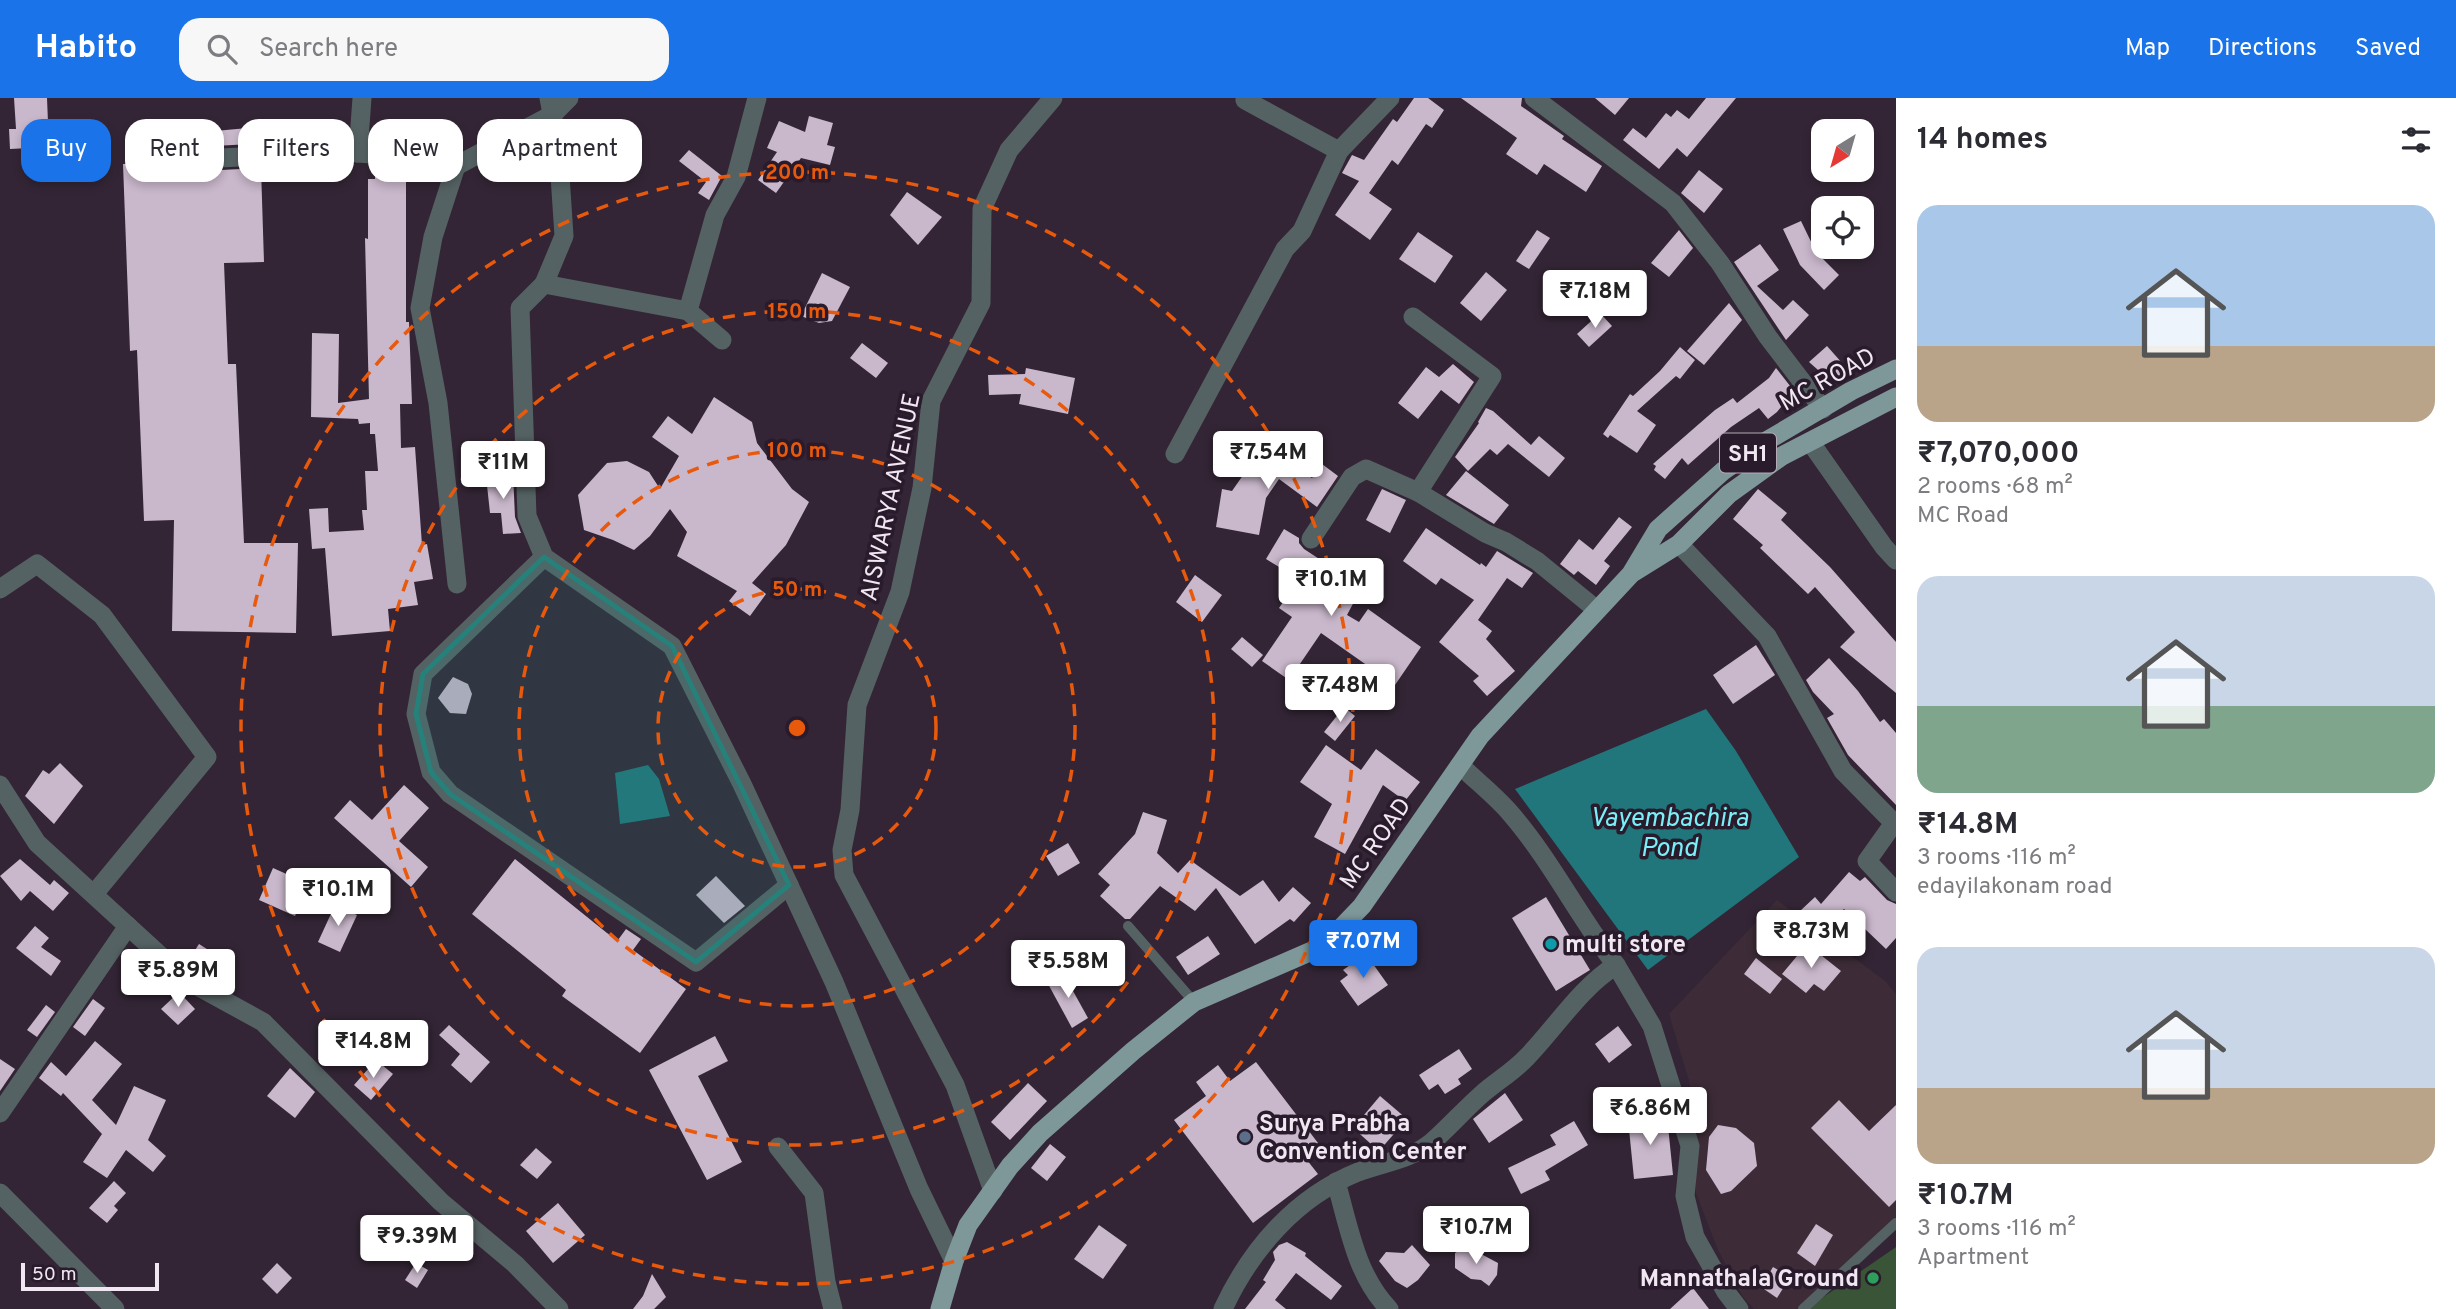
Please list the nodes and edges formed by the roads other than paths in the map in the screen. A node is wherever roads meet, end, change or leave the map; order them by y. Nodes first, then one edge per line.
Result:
1 (362, 98) edge
2 (569, 98) edge
3 (757, 98) edge
4 (1053, 98) edge
5 (1390, 98) edge
6 (1534, 98) edge
7 (1244, 100) dead end
8 (550, 106) edge
9 (1339, 151) junction
10 (358, 153) junction
11 (368, 154) edge
12 (224, 157) edge
13 (463, 162) edge
14 (451, 182) edge
15 (544, 284) junction
16 (688, 311) junction
17 (1413, 317) dead end
18 (722, 340) dead end
19 (1896, 369) edge
20 (1896, 397) edge
21 (1823, 409) junction
22 (1811, 443) junction
23 (1175, 454) dead end
24 (1418, 492) junction
25 (1311, 539) dead end
26 (1679, 544) junction
27 (544, 557) junction
28 (1896, 560) edge
29 (1630, 574) junction
30 (457, 584) dead end
31 (0, 589) edge
32 (1597, 610) junction
33 (1460, 765) junction
34 (0, 785) edge
35 (789, 885) junction
36 (1896, 892) edge
37 (94, 894) junction
38 (128, 926) junction
39 (1128, 926) dead end
40 (1616, 965) junction
41 (1194, 1002) junction
42 (0, 1113) edge
43 (778, 1147) dead end
44 (1336, 1182) junction
45 (993, 1191) junction
46 (0, 1193) edge
47 (1896, 1223) edge
48 (954, 1261) junction
49 (115, 1309) edge
50 (559, 1309) edge
51 (832, 1309) edge
52 (940, 1309) edge
53 (1223, 1309) edge
54 (1389, 1309) edge
55 (1739, 1309) edge
56 (1803, 1309) edge

1 - 10 street
2 - 8 street
3 - 16 street
4 - 45 street, AISWARYA AVENUE
5 - 9 street
6 - 21 street
7 - 9 street
8 - 13 street
8 - 15 street
9 - 23 street
10 - 11 street
10 - 12 street
14 - 30 street
15 - 16 street
15 - 27 street
16 - 18 street
17 - 24 street
19 - 21 main road, MC ROAD / SH1
20 - 22 main road, MC ROAD / SH1
21 - 29 main road, MC ROAD / SH1
22 - 26 main road, MC ROAD / SH1
22 - 28 street
24 - 25 street
24 - 32 street
26 - 29 main road, MC ROAD / SH1
26 - 36 street
27 - 35 street
27 - 35 street
29 - 32 main road, MC ROAD / SH1
31 - 37 street
32 - 33 main road, MC ROAD / SH1
33 - 40 street
33 - 41 main road, MC ROAD / SH1
34 - 37 street
35 - 48 street
37 - 38 street
38 - 42 street
38 - 50 street
39 - 41 lane
40 - 44 street
40 - 55 street
41 - 45 main road, MC ROAD / SH1
43 - 51 street
44 - 53 street
44 - 54 street
45 - 48 main road, MC ROAD / SH1
46 - 49 street
47 - 56 lane
48 - 52 main road, MC ROAD / SH1

